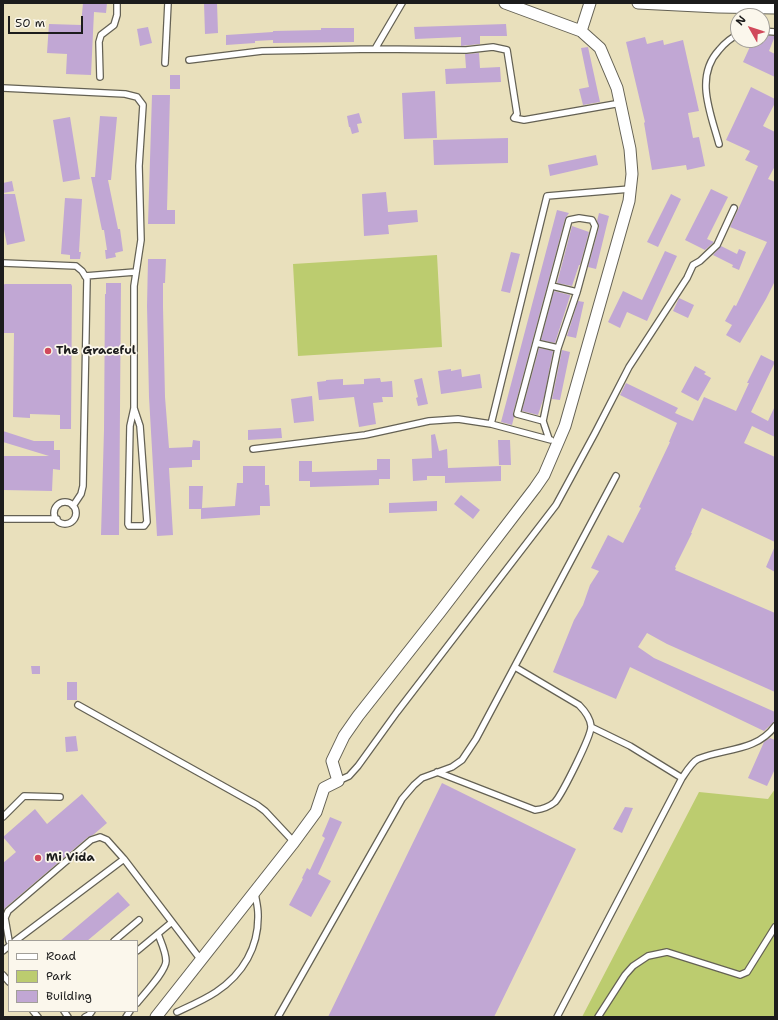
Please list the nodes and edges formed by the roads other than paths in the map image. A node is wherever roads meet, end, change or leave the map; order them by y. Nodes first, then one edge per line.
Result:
1 (117, 3) edge
2 (168, 3) edge
3 (402, 3) edge
4 (505, 3) edge
5 (590, 3) edge
6 (638, 3) edge
7 (775, 8) edge
8 (582, 31) junction
9 (730, 40) edge
10 (375, 49) junction
11 (189, 60) dead end
12 (165, 63) dead end
13 (100, 77) dead end
14 (3, 88) edge
15 (621, 103) junction
16 (719, 144) dead end
17 (630, 189) junction
18 (734, 208) dead end
19 (3, 263) edge
20 (135, 272) junction
21 (85, 276) junction
22 (552, 286) junction
23 (577, 292) junction
24 (536, 343) junction
25 (558, 348) junction
26 (134, 408) junction
27 (543, 421) junction
28 (491, 424) junction
29 (554, 440) junction
30 (253, 449) dead end
31 (616, 476) dead end
32 (73, 506) junction
33 (3, 518) edge
34 (56, 519) junction
35 (515, 667) junction
36 (78, 705) dead end
37 (775, 726) edge
38 (592, 727) junction
39 (437, 772) junction
40 (682, 778) junction
41 (338, 781) junction
42 (60, 797) dead end
43 (3, 817) edge
44 (294, 842) junction
45 (124, 859) junction
46 (255, 892) junction
47 (139, 920) dead end
48 (172, 922) junction
49 (775, 927) edge
50 (158, 934) junction
51 (9, 940) edge
52 (16, 940) edge
53 (115, 940) edge
54 (138, 950) edge
55 (202, 961) junction
56 (138, 1002) edge
57 (177, 1012) dead end
58 (156, 1017) edge
59 (278, 1017) edge
60 (557, 1017) edge
61 (598, 1017) edge

1 - 13 lane
2 - 12 lane
3 - 10 lane
4 - 8 street
5 - 8 street
6 - 7 street
8 - 15 street
9 - 16 lane
10 - 11 lane
10 - 15 lane
14 - 20 lane
15 - 17 street
17 - 28 lane
17 - 29 street
18 - 41 lane
19 - 21 lane
20 - 21 lane
20 - 26 lane
21 - 32 lane
22 - 23 lane
22 - 23 lane
22 - 24 lane
23 - 25 lane
24 - 25 lane
24 - 27 lane
25 - 27 lane
26 - 26 lane
27 - 29 lane
28 - 29 lane
28 - 30 lane
29 - 41 street
31 - 35 lane
32 - 34 lane
32 - 34 lane
33 - 34 lane
35 - 38 lane
35 - 39 lane
36 - 44 lane
37 - 40 lane
38 - 39 lane
38 - 40 lane
39 - 59 lane
40 - 60 lane
41 - 44 street
42 - 43 lane
44 - 46 street
45 - 48 lane
45 - 51 lane
45 - 52 lane
46 - 55 street
46 - 57 lane
47 - 53 lane
48 - 50 lane
48 - 55 lane
49 - 61 lane
50 - 54 lane
50 - 56 lane
55 - 58 street

